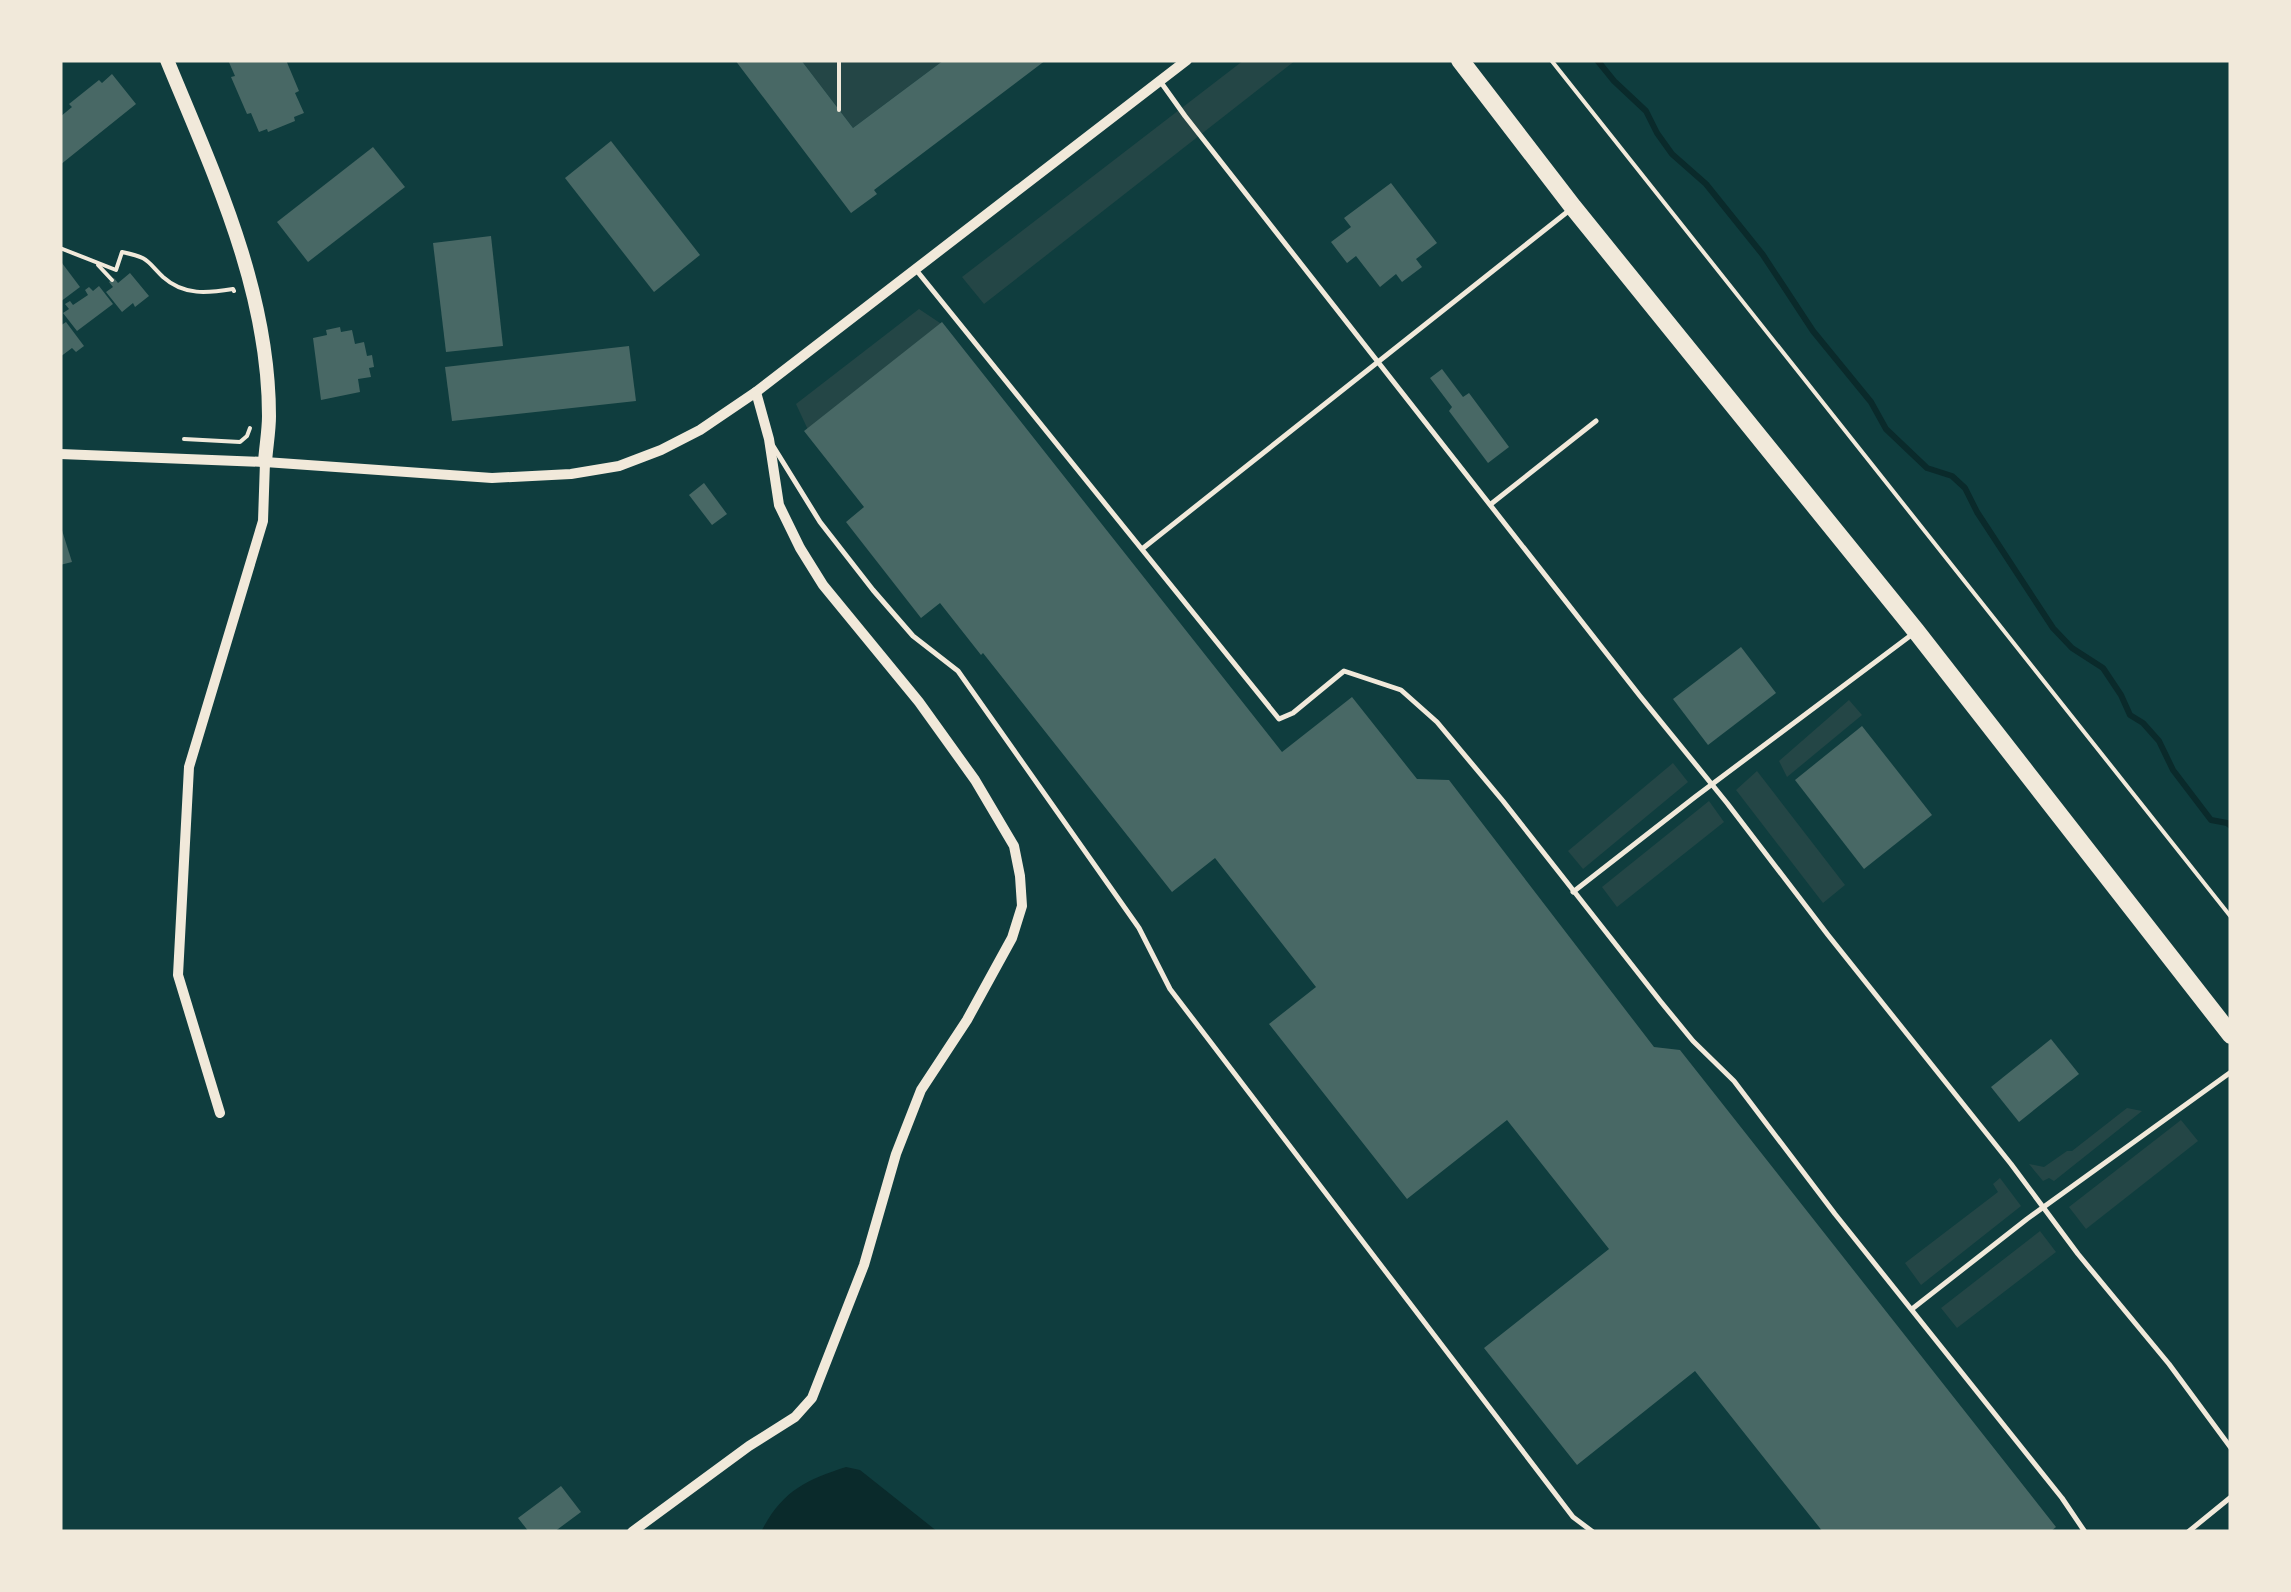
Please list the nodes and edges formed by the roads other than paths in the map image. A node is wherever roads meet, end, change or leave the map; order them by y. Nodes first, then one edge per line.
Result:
1 (168, 60) edge
2 (1187, 60) edge
3 (1460, 60) edge
4 (1160, 81) junction
5 (1573, 207) junction
6 (915, 269) junction
7 (1378, 361) junction
8 (756, 392) junction
9 (1596, 421) dead end
10 (769, 440) junction
11 (60, 454) edge
12 (265, 462) junction
13 (1491, 504) junction
14 (1142, 549) junction
15 (1916, 631) junction
16 (1712, 784) junction
17 (1573, 892) junction
18 (2231, 1035) edge
19 (2231, 1072) edge
20 (220, 1113) dead end
21 (2044, 1206) junction
22 (1912, 1308) junction
23 (2231, 1448) edge
24 (2231, 1497) edge
25 (2079, 1523) junction
26 (632, 1532) edge
27 (1592, 1532) edge
28 (2069, 1532) edge
29 (2085, 1532) edge
30 (2188, 1532) edge

1 - 12 street
2 - 4 street
3 - 5 main road
4 - 6 street
4 - 7 lane
5 - 7 lane
5 - 15 main road
6 - 8 street
6 - 14 lane
7 - 13 lane
7 - 14 lane
8 - 10 street
8 - 12 street
9 - 13 lane
10 - 26 street
10 - 27 lane
11 - 12 street
12 - 20 street
13 - 16 lane
14 - 17 lane
15 - 16 lane
15 - 18 main road
16 - 17 lane
16 - 21 lane
17 - 22 lane
19 - 21 lane
21 - 22 lane
21 - 23 lane
22 - 25 lane
24 - 30 lane
25 - 28 lane
25 - 29 lane

